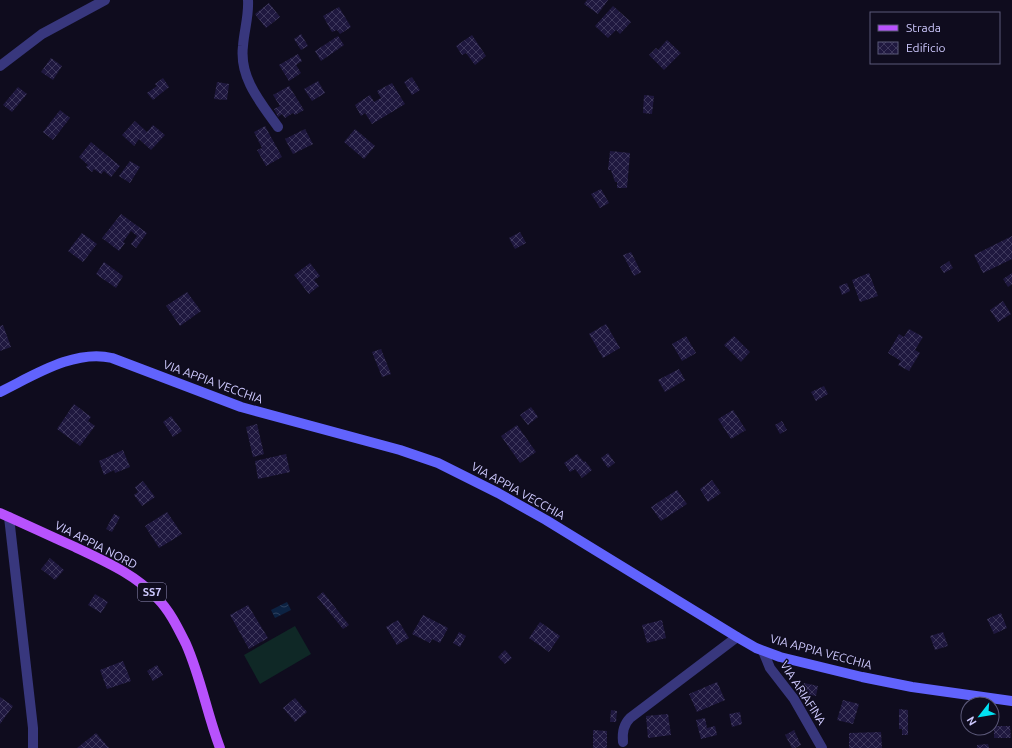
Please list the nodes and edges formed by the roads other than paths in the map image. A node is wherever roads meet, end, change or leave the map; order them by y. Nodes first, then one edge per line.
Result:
1 (105, 0) edge
2 (248, 0) edge
3 (0, 66) edge
4 (278, 127) dead end
5 (0, 392) edge
6 (4, 515) edge
7 (737, 637) junction
8 (763, 651) junction
9 (1012, 701) edge
10 (622, 742) dead end
11 (34, 748) edge
12 (220, 748) edge
13 (822, 748) edge

1 - 3 street
2 - 4 street
5 - 7 main road, VIA APPIA VECCHIA
6 - 11 street
6 - 12 main road, VIA APPIA NORD / SS7
7 - 8 main road, VIA APPIA VECCHIA
7 - 10 street
8 - 9 main road, VIA APPIA VECCHIA
8 - 13 street, VIA ARIAFINA

